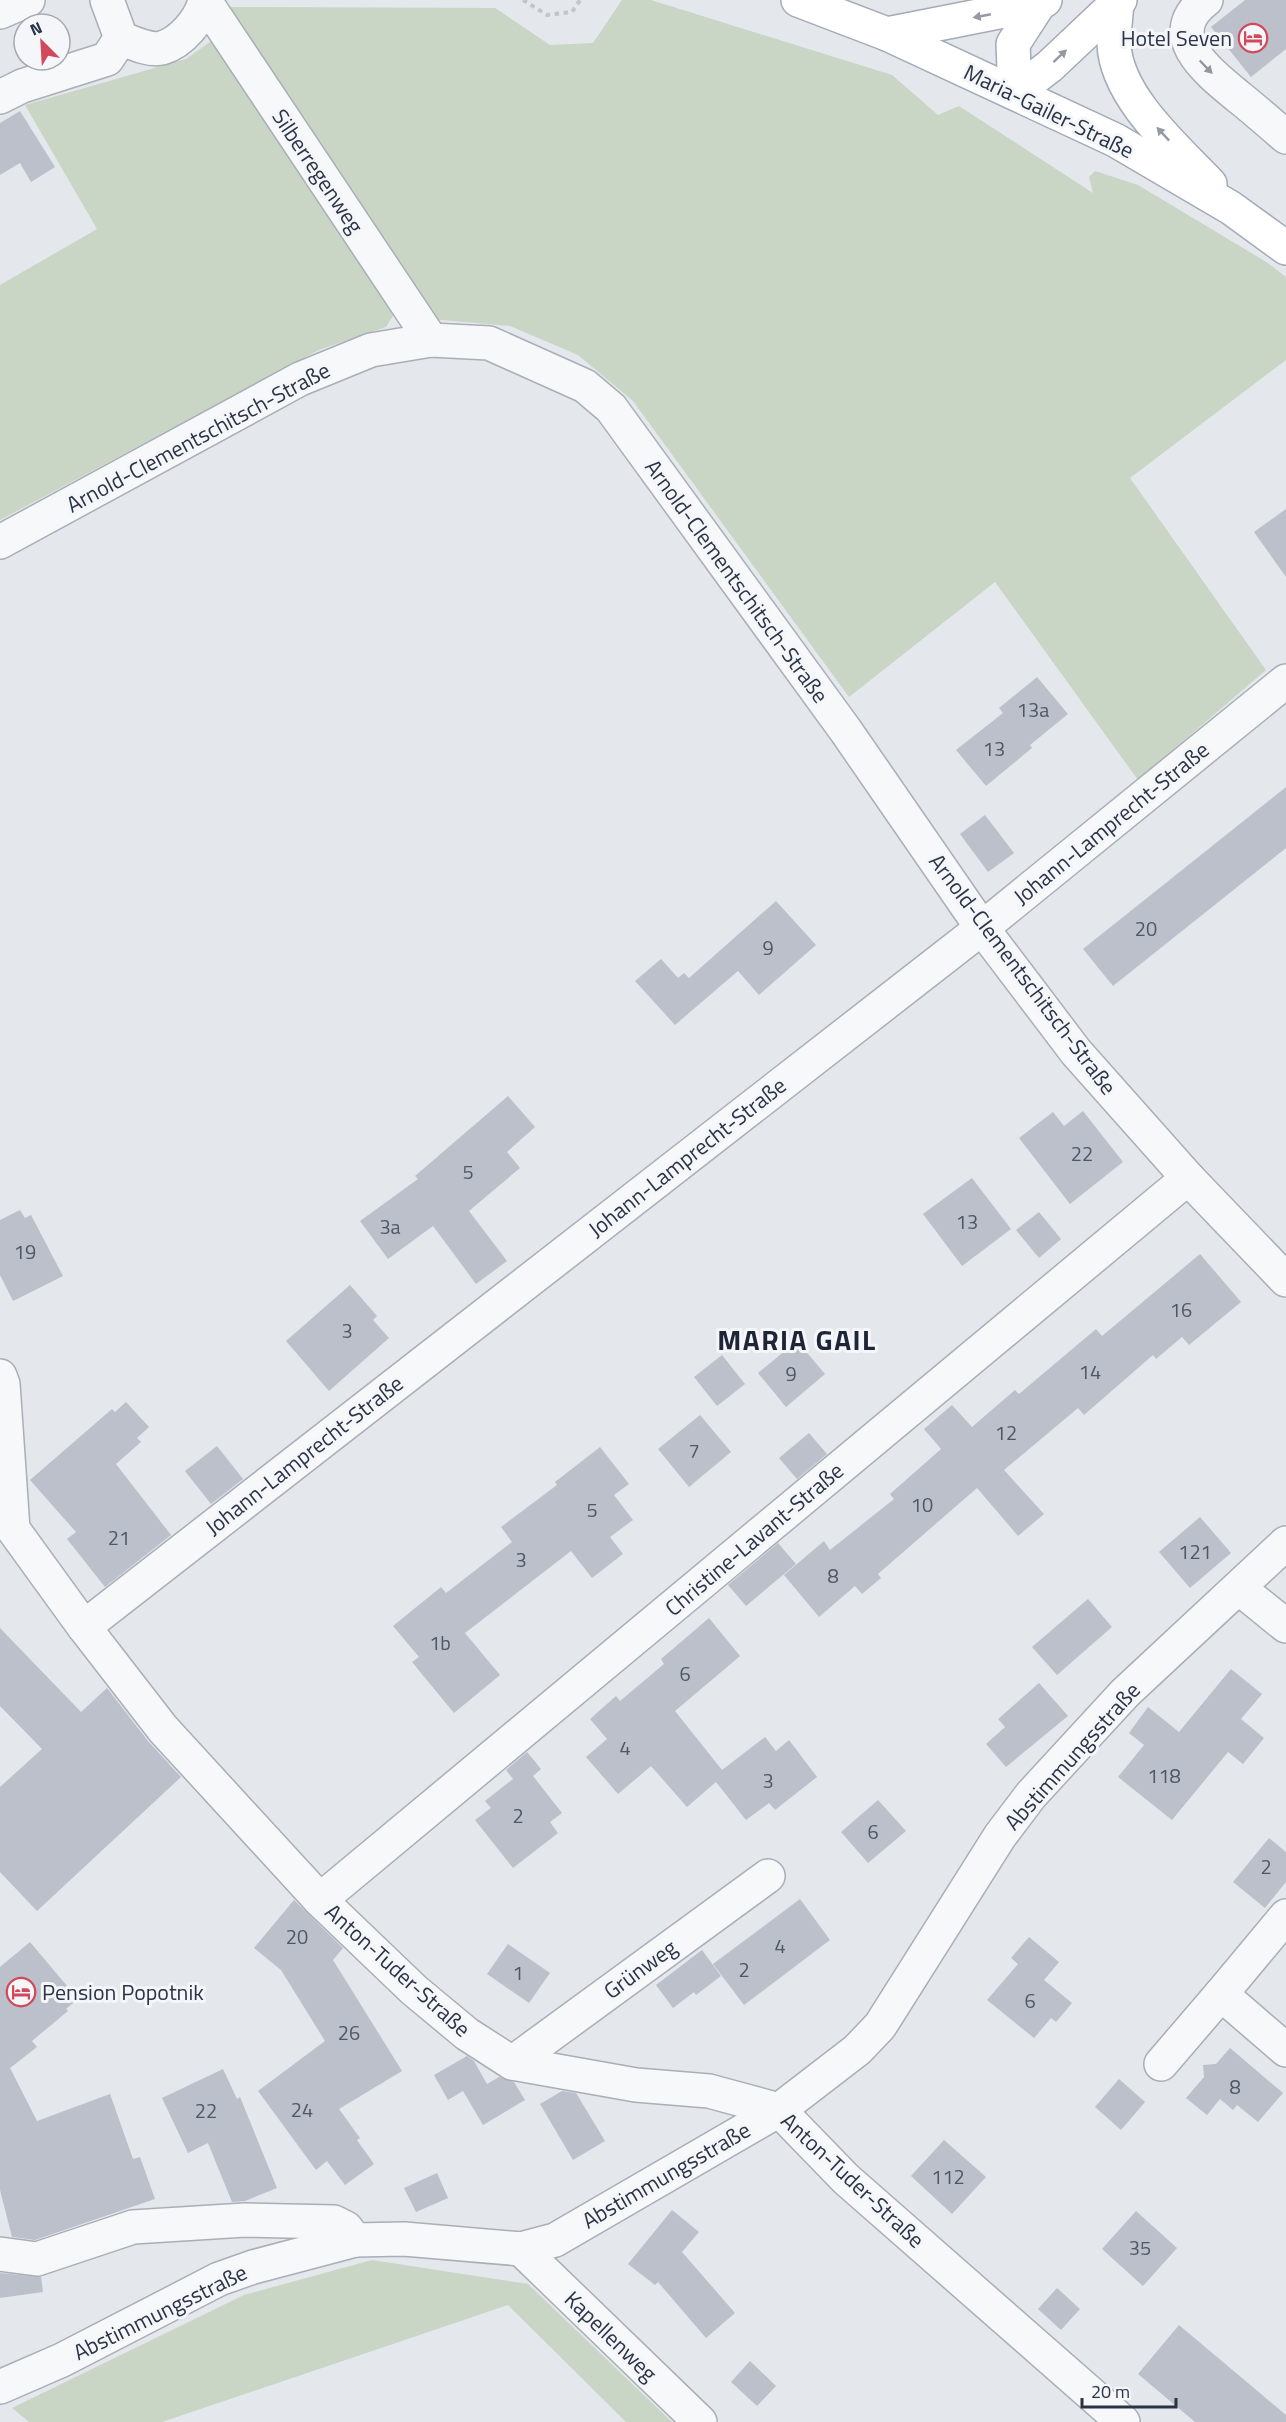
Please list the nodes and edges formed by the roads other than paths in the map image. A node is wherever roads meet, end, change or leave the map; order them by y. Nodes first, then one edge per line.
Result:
1 (28, 0) edge
2 (107, 0) edge
3 (798, 0) edge
4 (1206, 0) edge
5 (205, 1) edge
6 (1119, 1) edge
7 (1042, 2) edge
8 (0, 12) edge
9 (887, 34) junction
10 (121, 38) junction
11 (1015, 93) junction
12 (0, 97) edge
13 (1286, 137) edge
14 (1232, 208) junction
15 (1286, 248) edge
16 (431, 340) junction
17 (0, 542) edge
18 (1286, 681) edge
19 (982, 928) junction
20 (1188, 1178) junction
21 (1286, 1280) edge
22 (0, 1376) edge
23 (7, 1537) edge
24 (1286, 1543) edge
25 (1239, 1588) junction
26 (1286, 1626) edge
27 (84, 1627) junction
28 (768, 1876) dead end
29 (320, 1900) junction
30 (1286, 1916) edge
31 (1221, 1994) junction
32 (1286, 2050) edge
33 (512, 2063) junction
34 (1161, 2064) dead end
35 (779, 2110) junction
36 (355, 2240) junction
37 (521, 2249) junction
38 (0, 2254) edge
39 (0, 2387) edge
40 (700, 2422) edge
41 (1124, 2422) edge

1 - 8 street
2 - 10 street
3 - 9 main road, Maria-Gailer-Straße
4 -> 13 street
5 - 10 street, Silberregenweg
5 - 16 street, Silberregenweg
11 -> 6 main road
14 -> 6 main road
7 -> 9 main road
7 - 11 main road
9 - 11 main road, Maria-Gailer-Straße
10 - 12 street
11 - 14 main road, Maria-Gailer-Straße
14 - 15 main road, Maria-Gailer-Straße
16 - 17 street, Arnold-Clementschitsch-Straße
16 - 19 street, Arnold-Clementschitsch-Straße
18 - 19 street, Johann-Lamprecht-Straße
19 - 20 street, Arnold-Clementschitsch-Straße
19 - 27 street, Johann-Lamprecht-Straße
20 - 21 street, Arnold-Clementschitsch-Straße
20 - 29 street, Christine-Lavant-Straße
22 - 23 street, Anton-Tuder-Straße
23 - 27 street, Anton-Tuder-Straße
24 - 25 street, Abstimmungsstraße
25 - 26 street
25 - 35 street, Abstimmungsstraße
27 - 29 street, Anton-Tuder-Straße
28 - 33 street, Grünweg
29 - 33 street, Anton-Tuder-Straße
30 - 31 street
31 - 32 street
31 - 34 street
33 - 35 street, Anton-Tuder-Straße
35 - 37 street, Abstimmungsstraße
35 - 41 street, Anton-Tuder-Straße
36 - 37 street, Abstimmungsstraße
36 - 38 street
36 - 39 street, Abstimmungsstraße
37 - 40 street, Kapellenweg

